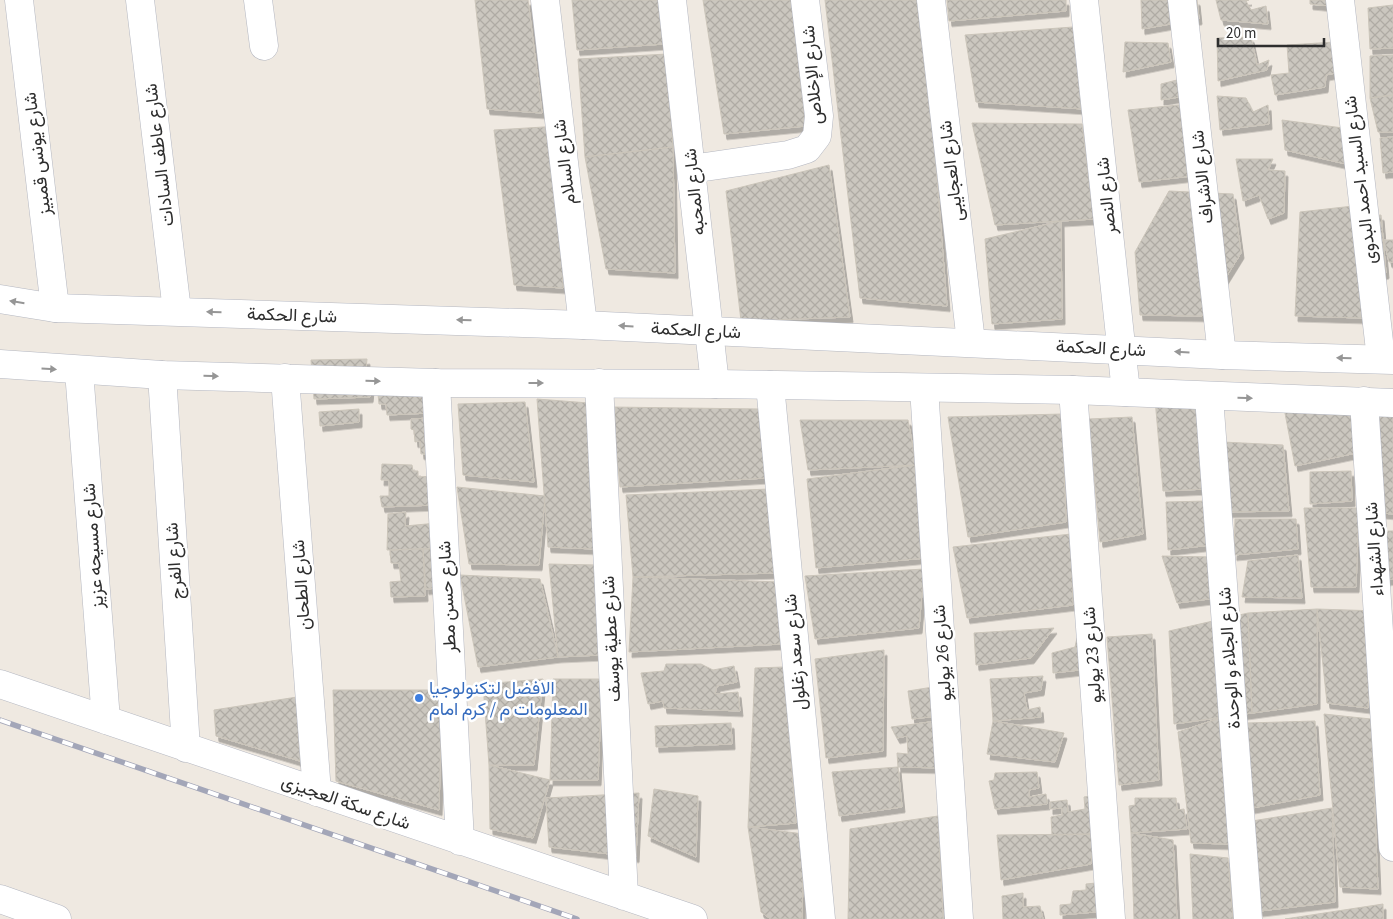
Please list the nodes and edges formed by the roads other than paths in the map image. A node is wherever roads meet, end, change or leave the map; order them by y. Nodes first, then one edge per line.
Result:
1 (19, 0) edge
2 (140, 0) edge
3 (258, 0) edge
4 (545, 0) edge
5 (672, 0) edge
6 (805, 0) edge
7 (931, 0) edge
8 (1084, 0) edge
9 (1182, 0) edge
10 (1340, 0) edge
11 (264, 46) dead end
12 (691, 169) junction
13 (0, 299) edge
14 (55, 308) junction
15 (177, 311) junction
16 (583, 324) junction
17 (710, 330) junction
18 (971, 342) junction
19 (1122, 350) junction
20 (1222, 354) junction
21 (1387, 360) edge
22 (0, 364) edge
23 (79, 371) junction
24 (162, 375) junction
25 (285, 378) junction
26 (436, 383) junction
27 (599, 383) junction
28 (716, 384) junction
29 (770, 385) junction
30 (924, 388) junction
31 (1073, 390) junction
32 (1126, 392) junction
33 (1209, 397) junction
34 (1364, 400) junction
35 (1393, 403) edge
36 (0, 684) edge
37 (106, 720) junction
38 (186, 748) junction
39 (317, 792) junction
40 (460, 840) junction
41 (1393, 847) edge
42 (624, 896) junction
43 (0, 899) edge
44 (53, 918) edge
45 (693, 919) edge
46 (821, 919) edge
47 (959, 919) edge
48 (1111, 919) edge
49 (1248, 919) edge

1 - 14 street, شارع يونس قمبيز
2 - 15 street, شارع عاطف السادات
3 - 11 street
4 - 16 street, شارع السلام
5 - 12 street, شارع المحبه
6 - 12 street, شارع الإخلاص
7 - 18 street, شارع العجايبى
8 - 19 street, شارع النصر
9 - 20 street, شارع الاشراف
10 - 21 street, شارع السيد احمد البدوى
12 - 17 street, شارع المحبه
14 -> 13 street, شارع الحكمة
14 - 15 street, شارع الحكمة
16 -> 15 street, شارع الحكمة
17 -> 16 street, شارع الحكمة
17 - 18 street, شارع الحكمة
17 - 28 street, شارع المحبه
18 - 19 street, شارع الحكمة
20 -> 19 street, شارع الحكمة
19 - 32 street, شارع النصر
21 -> 20 street, شارع الحكمة
22 -> 23 street
23 - 24 street
23 - 37 street, شارع مسيحه عزيز
24 -> 25 street
24 - 38 street, شارع الفرج
25 -> 26 street
25 - 39 street, شارع الطحان
26 -> 27 street
26 - 40 street, شارع حسن مطر
27 - 28 street
27 - 42 street, شارع عطية يوسف
28 - 29 street
29 - 30 street
29 - 46 street, شارع سعد زغلول
30 - 31 street
30 - 47 street, شارع 26 يوليو
31 - 32 street
31 - 48 street, شارع 23 يوليو
32 - 33 street
33 -> 34 street
33 - 49 street, شارع الجلاء و الوحدة
34 - 35 street
34 - 41 street, شارع الشهداء
36 - 37 street, شارع سكة العجيزى
37 - 38 street, شارع سكة العجيزى
38 - 39 street, شارع سكة العجيزى
39 - 40 street, شارع سكة العجيزى
40 - 42 street, شارع سكة العجيزى
42 - 45 street, شارع سكة العجيزى
43 - 44 street

